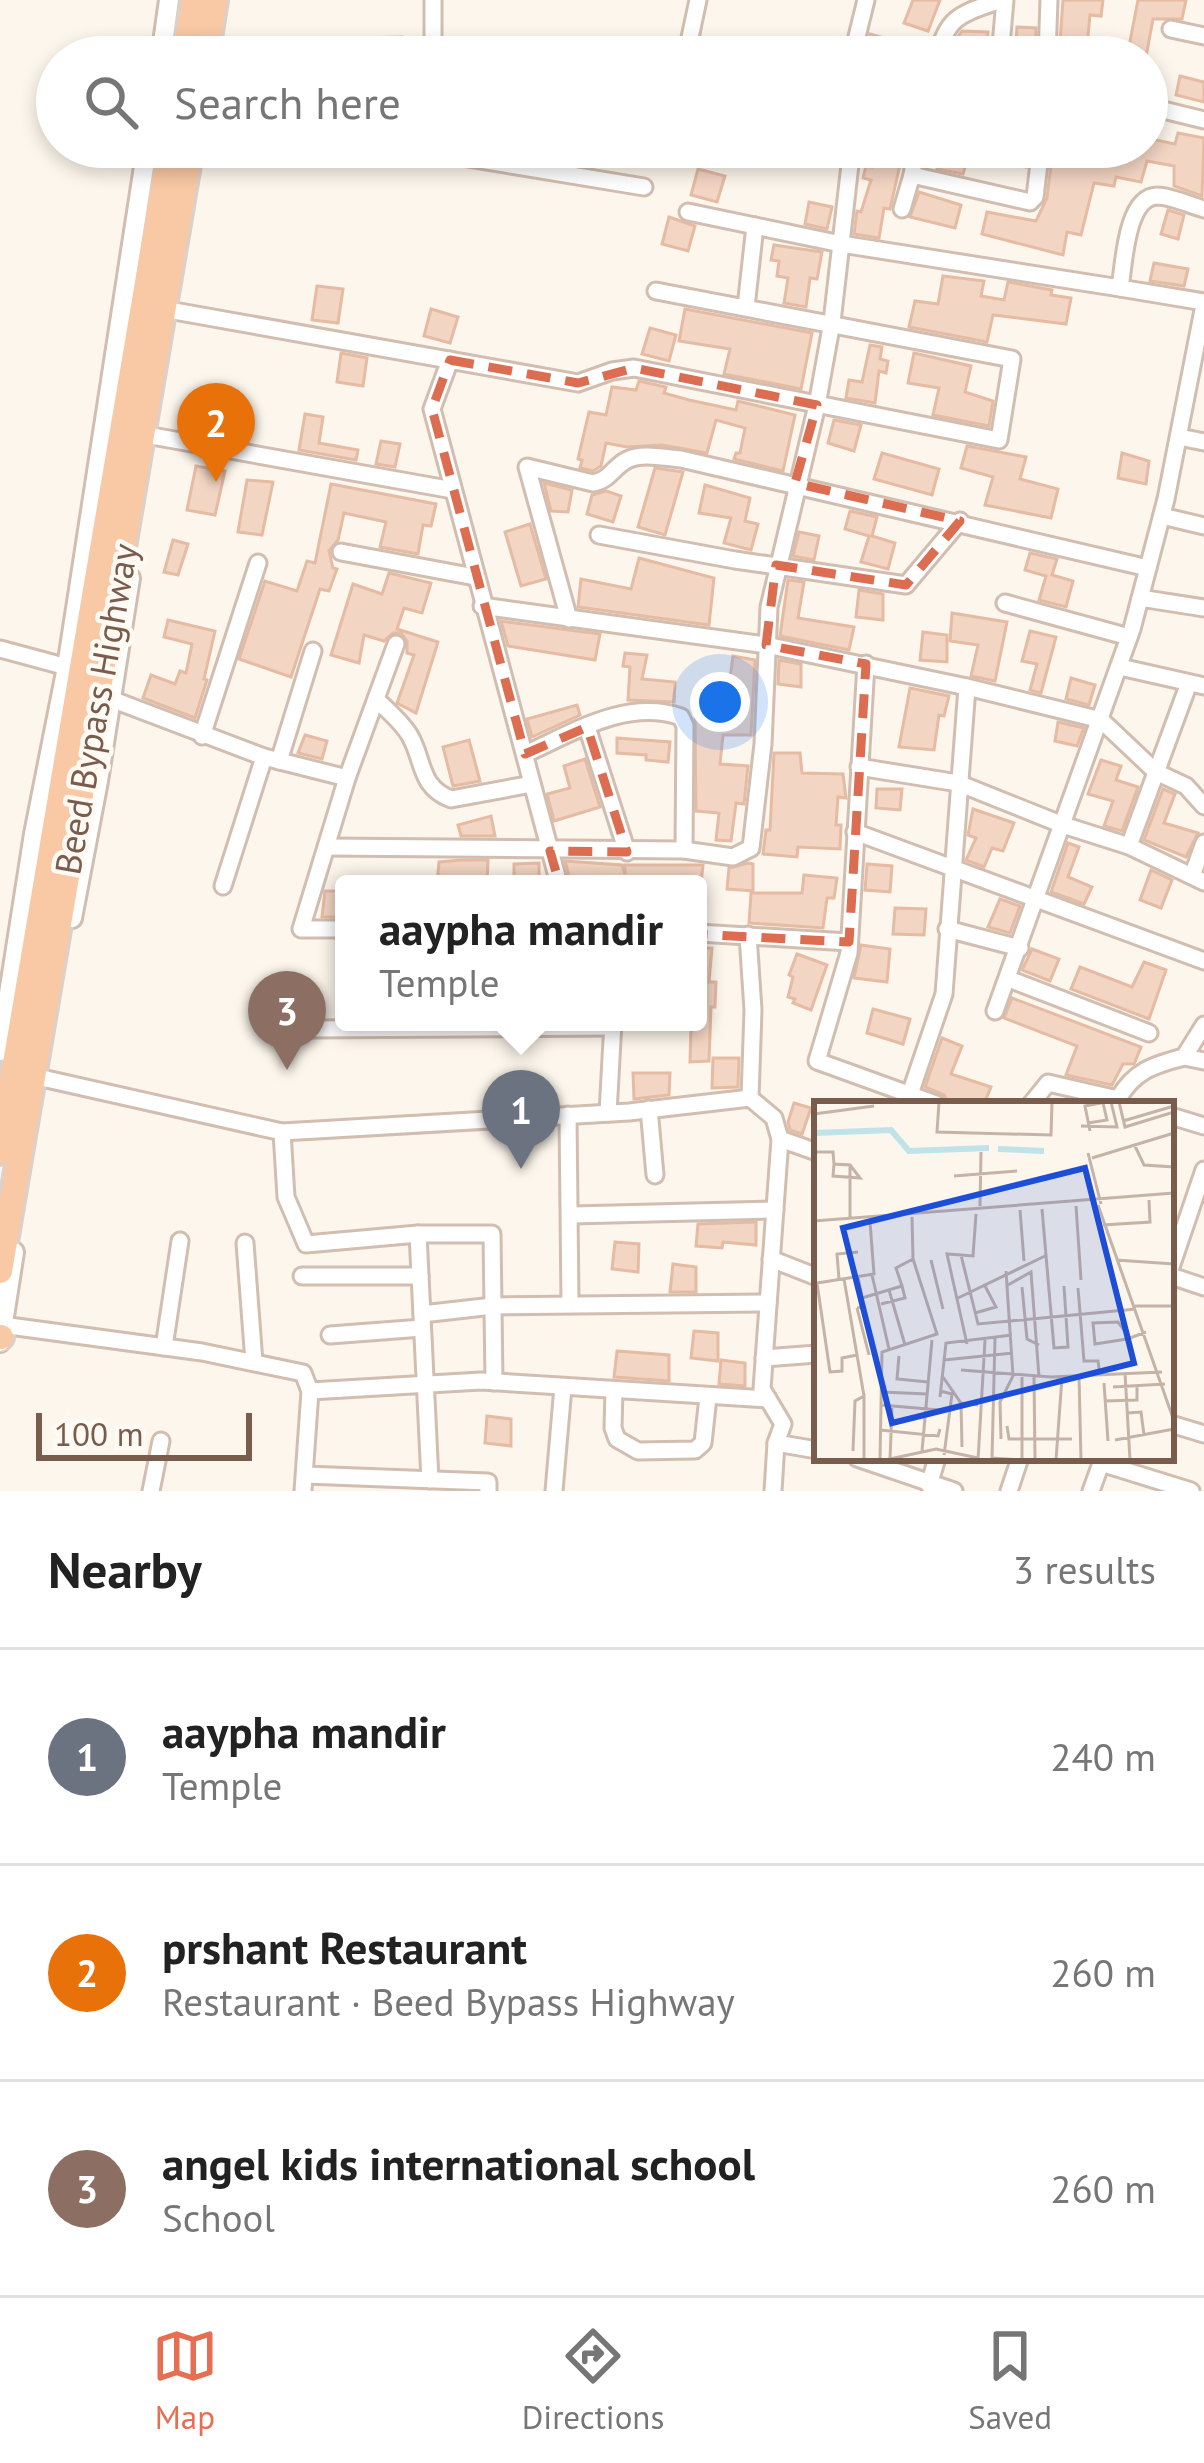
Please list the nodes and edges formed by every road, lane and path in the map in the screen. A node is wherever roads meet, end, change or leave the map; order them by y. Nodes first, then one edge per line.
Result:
1 (170, 0) edge
2 (194, 0) edge
3 (215, 0) edge
4 (226, 0) edge
5 (433, 0) edge
6 (698, 0) edge
7 (866, 0) edge
8 (1003, 0) edge
9 (1049, 0) edge
10 (1171, 29) dead end
11 (164, 36) edge
12 (188, 36) edge
13 (209, 36) edge
14 (220, 36) edge
15 (433, 36) edge
16 (690, 36) edge
17 (857, 36) edge
18 (942, 36) edge
19 (1001, 36) edge
20 (1048, 36) edge
21 (1204, 36) edge
22 (1168, 111) edge
23 (1204, 120) edge
24 (144, 168) edge
25 (167, 168) edge
26 (191, 168) edge
27 (192, 168) edge
28 (522, 168) edge
29 (850, 168) edge
30 (913, 168) edge
31 (1038, 168) edge
32 (912, 175) junction
33 (644, 188) dead end
34 (1204, 208) edge
35 (902, 209) dead end
36 (688, 212) dead end
37 (755, 226) junction
38 (841, 244) junction
39 (1120, 288) junction
40 (656, 291) dead end
41 (1204, 303) edge
42 (746, 307) junction
43 (174, 311) junction
44 (832, 322) junction
45 (1201, 334) edge
46 (450, 360) junction
47 (817, 405) junction
48 (152, 436) junction
49 (1179, 437) junction
50 (1204, 442) edge
51 (795, 483) junction
52 (453, 490) junction
53 (1162, 516) junction
54 (960, 521) junction
55 (1204, 526) edge
56 (599, 535) dead end
57 (340, 552) dead end
58 (258, 563) dead end
59 (776, 565) junction
60 (1148, 568) junction
61 (475, 577) junction
62 (1140, 598) junction
63 (1004, 603) dead end
64 (482, 606) junction
65 (1204, 608) edge
66 (569, 620) junction
67 (1129, 638) junction
68 (396, 644) dead end
69 (766, 646) junction
70 (0, 649) edge
71 (313, 650) dead end
72 (866, 664) junction
73 (67, 667) junction
74 (1120, 667) junction
75 (1196, 684) edge
76 (967, 687) junction
77 (376, 699) junction
78 (95, 703) junction
79 (1101, 720) junction
80 (587, 727) junction
81 (202, 736) junction
82 (525, 754) junction
83 (272, 759) junction
84 (859, 767) junction
85 (1156, 772) junction
86 (347, 778) junction
87 (958, 783) junction
88 (532, 784) junction
89 (1186, 786) junction
90 (1204, 788) edge
91 (1204, 806) edge
92 (1063, 825) junction
93 (855, 832) junction
94 (1204, 843) edge
95 (1129, 846) junction
96 (326, 847) junction
97 (683, 850) junction
98 (550, 851) junction
99 (627, 852) junction
100 (951, 868) junction
101 (557, 875) edge
102 (1198, 879) edge
103 (224, 886) dead end
104 (1036, 899) junction
105 (49, 915) junction
106 (335, 928) edge
107 (947, 929) junction
108 (707, 933) edge
109 (748, 935) junction
110 (849, 942) junction
111 (1020, 947) junction
112 (1204, 961) edge
113 (1009, 979) junction
114 (995, 1011) dead end
115 (1204, 1025) edge
116 (335, 1028) edge
117 (309, 1029) dead end
118 (613, 1031) edge
119 (1150, 1033) dead end
120 (0, 1052) edge
121 (1184, 1057) junction
122 (1204, 1061) edge
123 (38, 1078) junction
124 (910, 1094) junction
125 (750, 1098) junction
126 (928, 1101) edge
127 (1033, 1101) edge
128 (1118, 1101) edge
129 (1122, 1101) edge
130 (649, 1109) junction
131 (608, 1113) junction
132 (568, 1115) junction
133 (1174, 1120) edge
134 (1204, 1126) edge
135 (282, 1132) junction
136 (780, 1138) junction
137 (814, 1151) edge
138 (0, 1152) edge
139 (1204, 1170) edge
140 (655, 1175) dead end
141 (775, 1210) junction
142 (572, 1215) junction
143 (1197, 1215) edge
144 (418, 1234) junction
145 (180, 1241) dead end
146 (245, 1243) dead end
147 (771, 1259) junction
148 (1174, 1265) edge
149 (0, 1270) edge
150 (1174, 1273) edge
151 (302, 1276) dead end
152 (419, 1276) junction
153 (814, 1276) edge
154 (1204, 1287) edge
155 (570, 1303) junction
156 (768, 1303) junction
157 (493, 1306) junction
158 (422, 1321) junction
159 (1, 1335) edge
160 (330, 1335) dead end
161 (164, 1347) junction
162 (814, 1354) edge
163 (764, 1358) junction
164 (254, 1362) junction
165 (494, 1382) junction
166 (425, 1383) junction
167 (563, 1387) junction
168 (310, 1390) junction
169 (614, 1390) junction
170 (708, 1397) junction
171 (768, 1399) junction
172 (1174, 1425) edge
173 (1204, 1433) edge
174 (161, 1441) dead end
175 (776, 1443) junction
176 (814, 1449) edge
177 (865, 1461) edge
178 (936, 1461) edge
179 (1019, 1461) edge
180 (1102, 1461) edge
181 (1105, 1461) edge
182 (430, 1480) junction
183 (304, 1483) edge
184 (929, 1485) junction
185 (151, 1491) edge
186 (488, 1491) edge
187 (554, 1491) edge
188 (773, 1491) edge
189 (954, 1491) edge
190 (1009, 1491) edge
191 (1091, 1491) edge
192 (1190, 1491) edge

1 - 11 street
2 - 12 highway
3 - 13 highway
4 - 14 street
5 - 15 street
6 - 16 street
7 - 17 street
8 - 18 street
8 - 19 street
9 - 20 street
10 - 21 street
22 - 23 street
24 - 73 street
25 - 78 highway, Beed Bypass Highway
26 - 78 highway, Beed Bypass Highway
27 - 43 street
28 - 33 street
29 - 38 street
30 - 32 street
31 - 32 street
32 - 35 street
34 - 39 street
36 - 37 street
37 - 38 street
37 - 42 street
38 - 39 street
38 - 44 street
39 - 41 street
40 - 42 street
41 - 45 street
42 - 44 street
43 - 46 street
43 - 48 street
44 - 47 street
44 - 47 street
45 - 49 street
46 - 47 street
46 - 52 street
47 - 51 street
48 - 52 street
48 - 78 street
49 - 50 street
49 - 53 street
51 - 54 street
51 - 59 street
51 - 66 street
52 - 61 street
53 - 55 street
53 - 60 street
54 - 59 street
54 - 60 street
56 - 59 street
57 - 61 street
58 - 81 street
59 - 69 street
60 - 62 street
61 - 64 street
62 - 65 street
62 - 67 street
63 - 67 street
64 - 66 street
64 - 82 street
66 - 69 street
67 - 74 street
68 - 77 street
69 - 72 street
69 - 97 street
70 - 73 street
71 - 83 street
72 - 76 street
72 - 84 street
73 - 105 street
74 - 75 street
74 - 79 street
75 - 85 street
76 - 79 street
76 - 87 street
77 - 86 street
77 - 88 street
78 - 81 street
78 - 105 highway, Beed Bypass Highway
79 - 85 street
79 - 92 street
80 - 82 street
80 - 97 street
80 - 99 street
81 - 83 street
82 - 88 street
83 - 86 street
83 - 103 street
84 - 87 street
84 - 93 street
85 - 89 street
85 - 95 street
86 - 96 street
87 - 92 street
87 - 100 street
88 - 98 street
89 - 90 street
89 - 91 street
92 - 95 street
92 - 104 street
93 - 100 street
93 - 110 street
94 - 102 street
95 - 102 street
96 - 98 street
96 - 106 street
97 - 99 street
98 - 99 street
98 - 101 street
100 - 104 street
100 - 107 street
104 - 111 street
104 - 112 street
105 - 120 street
105 - 123 highway, Beed Bypass Highway
105 - 138 highway, Beed Bypass Highway
107 - 111 street
107 - 124 street
108 - 109 street
109 - 110 street
109 - 125 street
110 - 124 street
111 - 113 street
113 - 114 street
113 - 119 street
115 - 121 street
116 - 117 street
118 - 131 street
121 - 122 street
121 - 129 street
123 - 135 street
123 - 149 highway, Beed Bypass Highway
123 - 159 street
124 - 126 street
125 - 130 street
125 - 136 street
127 - 128 street
130 - 131 street
130 - 140 street
131 - 132 street
132 - 135 street
132 - 142 street
133 - 134 street
135 - 144 street
136 - 137 street
136 - 141 street
139 - 143 street
141 - 142 street
141 - 147 street
142 - 155 street
143 - 148 street
144 - 152 street
144 - 157 street
145 - 161 street
146 - 164 street
147 - 153 street
147 - 156 street
150 - 154 street
151 - 152 street
152 - 158 street
155 - 156 street
155 - 157 street
156 - 163 street
157 - 158 street
157 - 165 street
158 - 160 street
158 - 166 street
159 - 161 street
161 - 164 street
162 - 163 street
163 - 171 street
164 - 168 street
165 - 166 street
165 - 167 street
166 - 168 street
166 - 182 street
167 - 169 street
167 - 187 street
168 - 183 street
169 - 170 street
169 - 170 street
170 - 171 street
171 - 175 street
172 - 173 street
174 - 185 street
175 - 176 street
175 - 188 street
177 - 184 street
178 - 184 street
179 - 190 street
180 - 191 street
181 - 192 street
182 - 183 street
182 - 186 street
184 - 189 street

